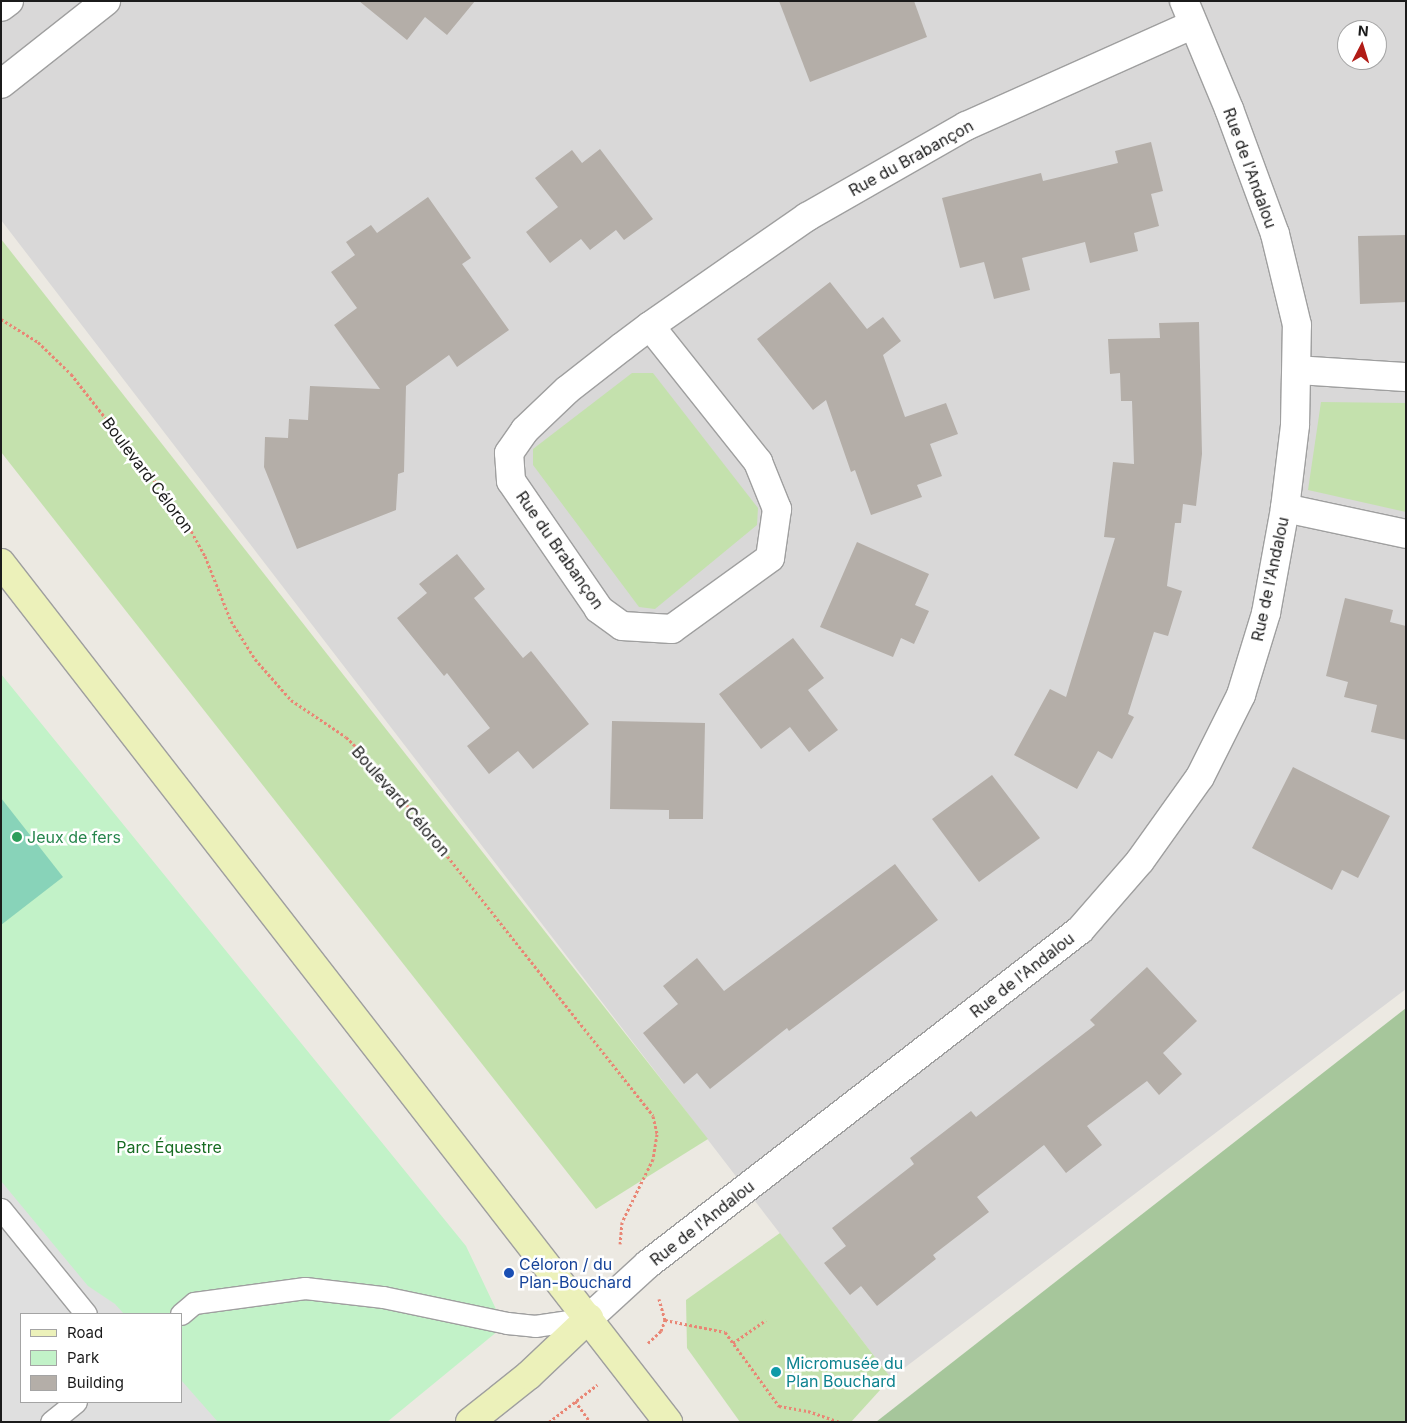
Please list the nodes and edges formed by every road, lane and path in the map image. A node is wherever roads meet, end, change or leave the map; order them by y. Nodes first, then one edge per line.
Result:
1 (9, 1) edge
2 (106, 1) edge
3 (1, 7) edge
4 (1188, 13) edge
5 (1, 84) edge
6 (1, 319) edge
7 (650, 326) junction
8 (1297, 370) junction
9 (1406, 377) edge
10 (1285, 508) junction
11 (1406, 534) edge
12 (1, 563) edge
13 (1, 1209) edge
14 (622, 1250) dead end
15 (656, 1295) dead end
16 (85, 1313) edge
17 (182, 1313) edge
18 (589, 1318) junction
19 (665, 1320) junction
20 (766, 1320) dead end
21 (652, 1340) dead end
22 (733, 1343) junction
23 (589, 1392) dead end
24 (575, 1401) junction
25 (75, 1403) edge
26 (51, 1422) edge
27 (470, 1422) edge
28 (548, 1422) edge
29 (590, 1422) edge
30 (668, 1422) edge
31 (840, 1422) edge

1 - 3 street
2 - 5 street
4 - 7 street, Rue du Brabançon
4 - 8 street, Rue de l'Andalou
6 - 14 path, Boulevard Céloron
7 - 7 street, Rue du Brabançon
8 - 9 street
8 - 10 street, Rue de l'Andalou
10 - 11 street, Rue de l'Andalou
10 - 18 street, Rue de l'Andalou
12 - 18 street
13 - 16 lane
15 - 19 path
17 - 18 lane
18 - 27 street
18 - 30 street
19 - 21 path
19 - 22 path
20 - 22 path
22 - 31 path
23 - 24 path
24 - 28 path
24 - 29 path
25 - 26 lane

